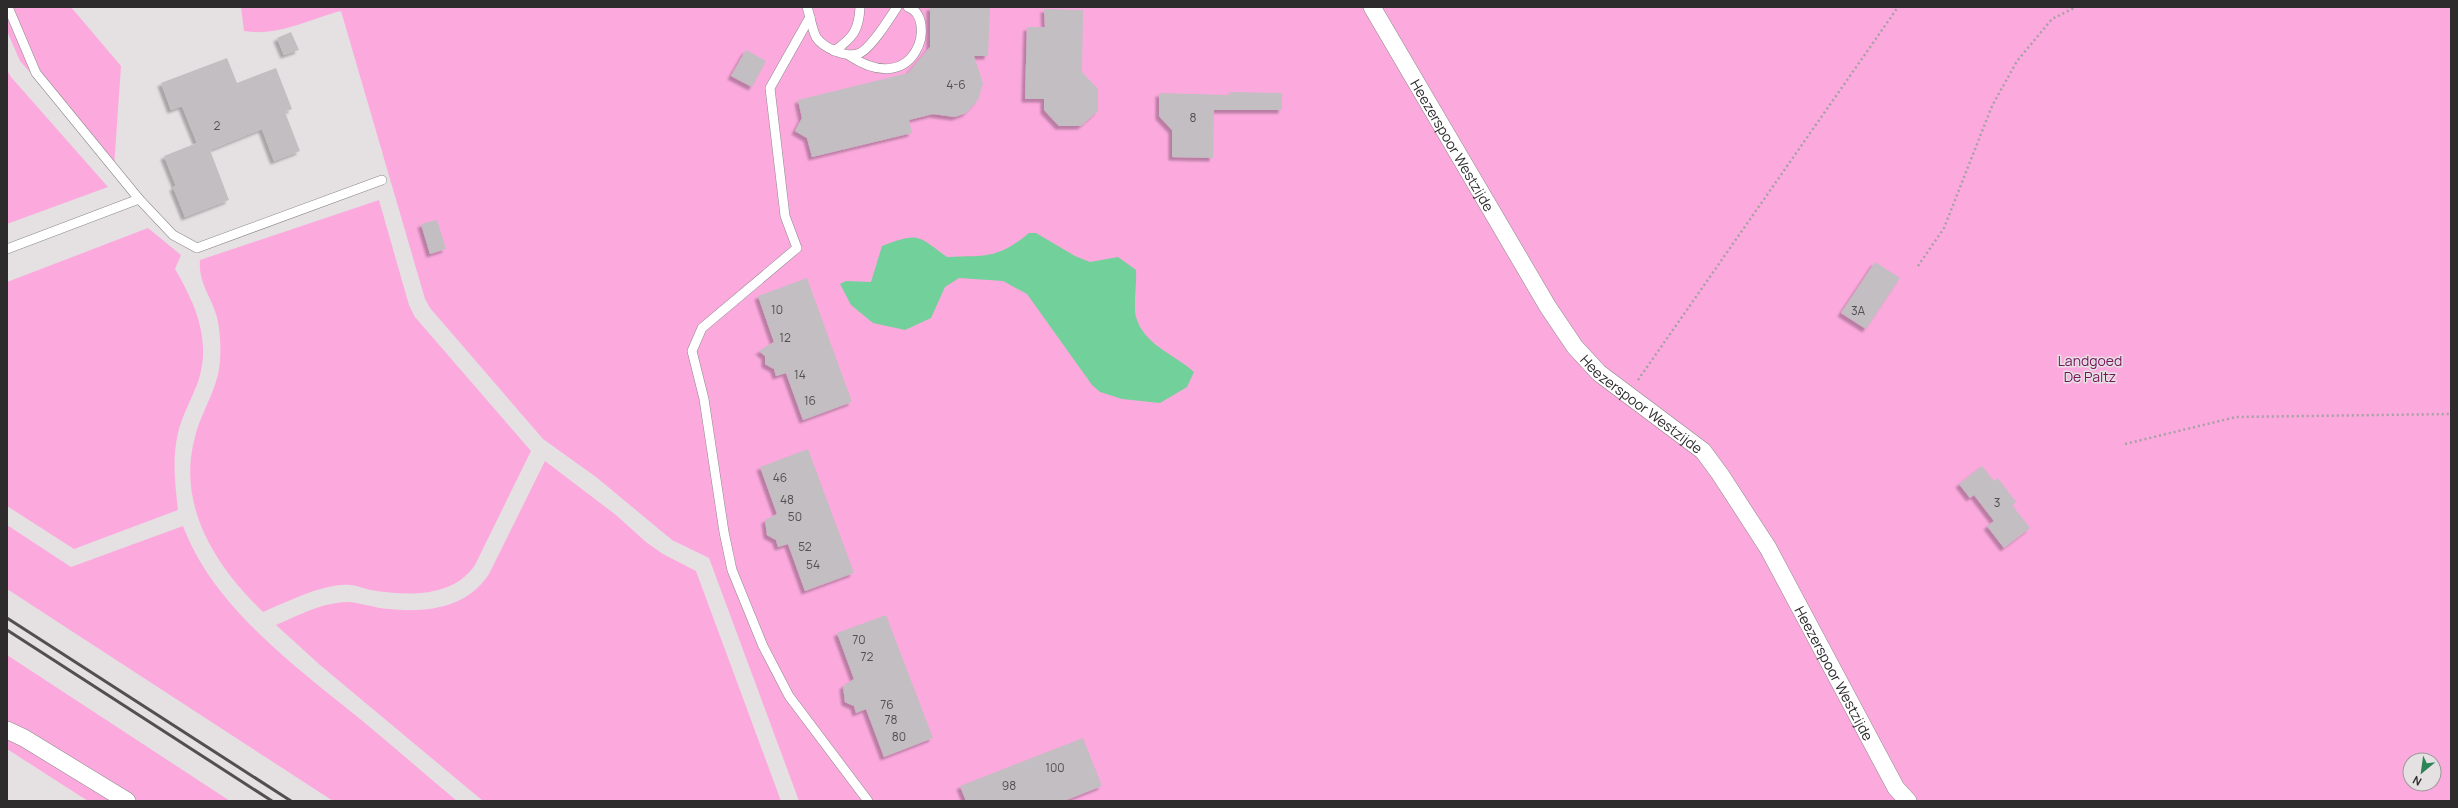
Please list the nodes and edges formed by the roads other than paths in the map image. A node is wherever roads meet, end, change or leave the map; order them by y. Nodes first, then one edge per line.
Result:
1 (8, 7) edge
2 (808, 7) edge
3 (860, 7) edge
4 (897, 7) edge
5 (908, 7) edge
6 (1372, 7) edge
7 (810, 17) junction
8 (834, 51) junction
9 (850, 56) junction
10 (382, 180) dead end
11 (139, 200) junction
12 (7, 249) edge
13 (7, 730) edge
14 (126, 801) edge
15 (868, 801) edge
16 (1908, 801) edge

1 - 11 lane
2 - 7 lane
3 - 8 lane
4 - 9 lane
5 - 9 lane
6 - 16 street, Heezerspoor Westzijde
7 - 8 lane
7 - 15 lane
8 - 9 lane
10 - 11 lane
11 - 12 lane
13 - 14 street

